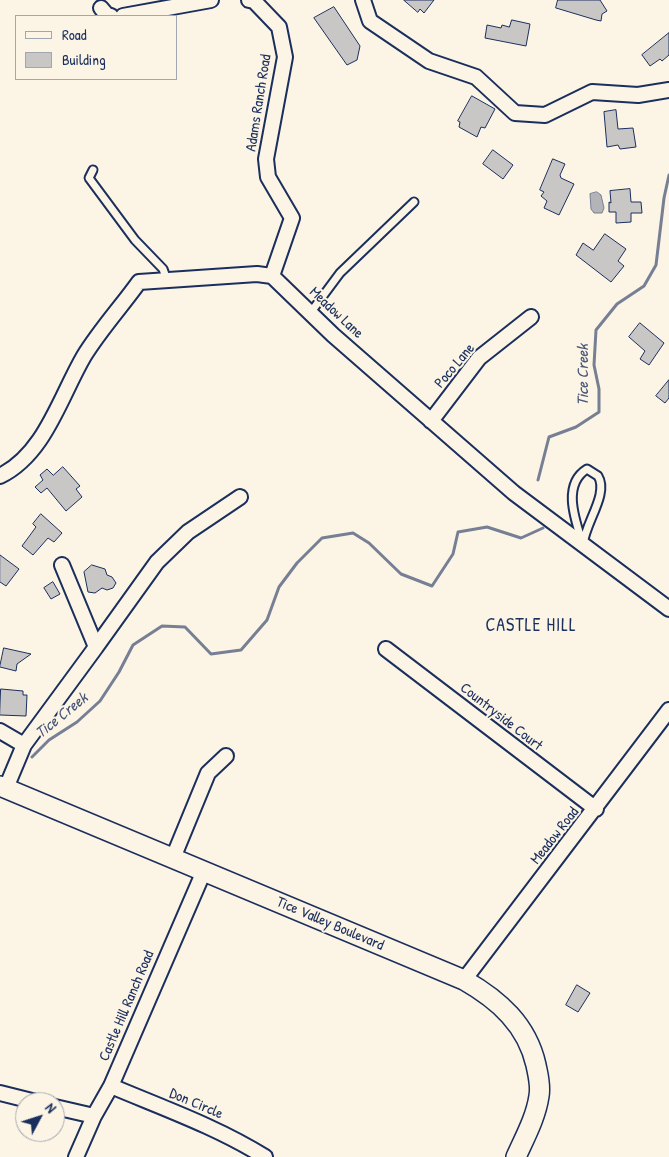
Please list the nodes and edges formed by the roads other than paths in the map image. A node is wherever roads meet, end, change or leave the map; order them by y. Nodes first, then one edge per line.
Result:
1 (211, 0) edge
2 (249, 0) edge
3 (363, 0) edge
4 (129, 15) edge
5 (669, 90) edge
6 (93, 170) dead end
7 (414, 202) dead end
8 (272, 276) junction
9 (167, 280) junction
10 (311, 312) junction
11 (531, 317) dead end
12 (431, 421) junction
13 (0, 476) edge
14 (240, 497) dead end
15 (583, 544) junction
16 (62, 565) dead end
17 (669, 609) edge
18 (96, 647) junction
19 (386, 650) dead end
20 (669, 710) edge
21 (0, 731) edge
22 (24, 745) junction
23 (226, 756) dead end
24 (3, 787) edge
25 (596, 809) junction
26 (173, 858) junction
27 (204, 871) junction
28 (464, 980) junction
29 (111, 1086) junction
30 (0, 1093) edge
31 (15, 1097) edge
32 (65, 1109) edge
33 (94, 1116) junction
34 (76, 1157) edge
35 (265, 1157) edge
36 (516, 1157) edge

1 - 4 street
2 - 8 street, Adams Ranch Road
3 - 5 street
6 - 9 lane
7 - 10 lane
8 - 9 street
8 - 10 street, Meadow Lane
9 - 13 street
10 - 12 street, Meadow Lane
11 - 12 street, Poco Lane
12 - 15 street, Meadow Lane
14 - 18 street
15 - 15 lane
15 - 17 street, Meadow Lane
16 - 18 street
18 - 22 street
19 - 25 street, Countryside Court
20 - 25 street, Meadow Road
21 - 22 street
22 - 24 street
23 - 26 street
24 - 26 street, Tice Valley Boulevard
25 - 28 street, Meadow Road
26 - 27 street, Tice Valley Boulevard
27 - 28 street, Tice Valley Boulevard
27 - 29 street, Castle Hill Ranch Road
28 - 36 street, Tice Valley Boulevard
29 - 33 street, Castle Hill Ranch Road
29 - 35 street, Don Circle
30 - 31 street
32 - 33 street
33 - 34 street, Castle Hill Ranch Road

